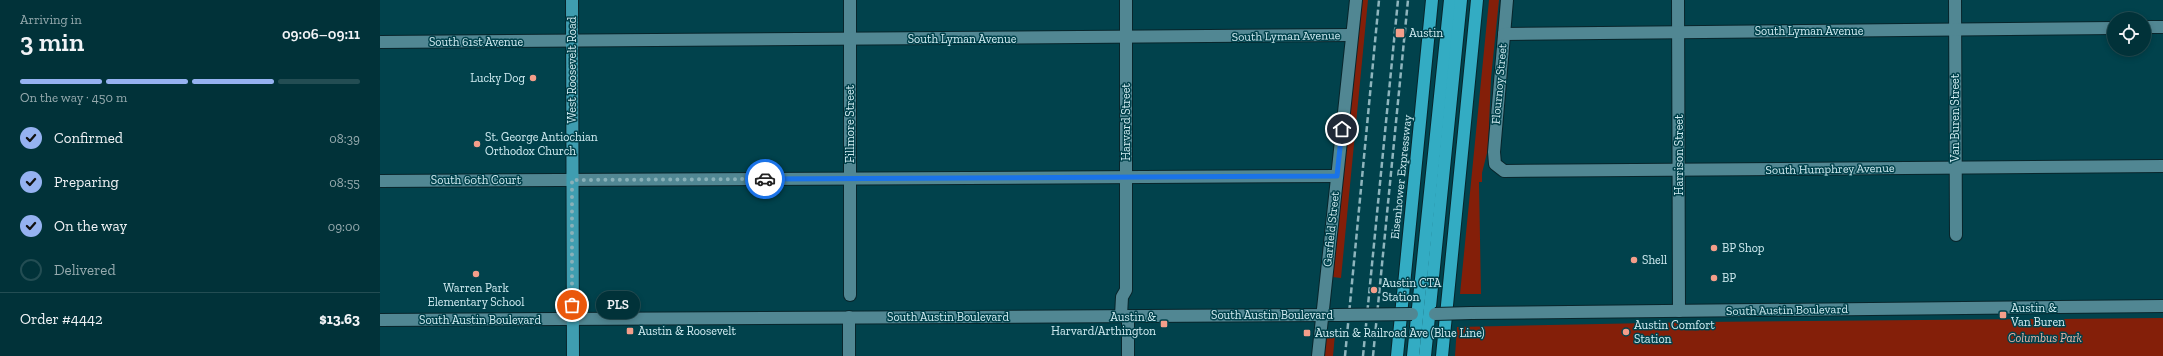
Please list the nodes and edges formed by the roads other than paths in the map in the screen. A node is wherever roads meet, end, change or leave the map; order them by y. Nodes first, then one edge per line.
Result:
1 (572, 0) edge
2 (850, 0) edge
3 (1126, 0) edge
4 (1356, 0) edge
5 (1432, 0) edge
6 (1450, 0) edge
7 (1461, 0) edge
8 (1477, 0) edge
9 (1507, 0) edge
10 (1678, 0) edge
11 (1955, 0) edge
12 (2151, 27) edge
13 (2163, 27) edge
14 (2107, 28) edge
15 (1955, 30) junction
16 (1679, 32) junction
17 (1504, 34) junction
18 (1352, 35) junction
19 (1126, 37) junction
20 (850, 40) junction
21 (380, 42) edge
22 (572, 42) junction
23 (2163, 166) edge
24 (1498, 168) joint
25 (1955, 168) junction
26 (1679, 171) junction
27 (1337, 176) junction
28 (1126, 177) junction
29 (850, 178) junction
30 (572, 180) junction
31 (380, 181) edge
32 (1956, 235) dead end
33 (850, 295) dead end
34 (2163, 306) edge
35 (1679, 311) junction
36 (1423, 314) junction
37 (1322, 315) junction
38 (1125, 316) junction
39 (849, 317) junction
40 (380, 320) edge
41 (572, 320) junction
42 (572, 356) edge
43 (849, 356) edge
44 (1128, 356) edge
45 (1318, 356) edge
46 (1397, 356) edge
47 (1414, 356) edge
48 (1425, 356) edge
49 (1442, 356) edge

1 - 22 main road, West Roosevelt Road
2 - 20 street, Fillmore Street
3 - 19 street, Harvard Street
4 - 18 street, Garfield Street
5 - 46 highway, Eisenhower Expressway
6 - 36 highway
7 - 36 highway
8 - 49 highway
9 - 17 street, Flournoy Street
10 - 16 street, Harrison Street
11 - 15 street, Van Buren Street
12 - 13 street
14 - 15 street, South Lyman Avenue
15 - 16 street, South Lyman Avenue
15 - 25 street, Van Buren Street
16 - 17 street, South Lyman Avenue
16 - 26 street, Harrison Street
17 - 24 street, Flournoy Street
18 - 19 street, South Lyman Avenue
18 - 27 street, Garfield Street
19 - 20 street, South Lyman Avenue
19 - 28 street, Harvard Street
20 - 22 street, South Lyman Avenue
20 - 29 street, Fillmore Street
21 - 22 street, South 61st Avenue
22 - 30 main road, West Roosevelt Road
23 - 25 street, South Humphrey Avenue
24 - 26 street, South Humphrey Avenue
25 - 26 street, South Humphrey Avenue
25 - 32 street, Van Buren Street
26 - 35 street, Harrison Street
27 - 28 street
27 - 37 street, Garfield Street
28 - 29 street
28 - 38 street, Harvard Street
29 - 30 street
29 - 33 street, Fillmore Street
30 - 31 street, South 60th Court
30 - 41 main road, West Roosevelt Road
34 - 35 street, South Austin Boulevard
35 - 36 street, South Austin Boulevard, bridge
36 - 37 street, South Austin Boulevard, bridge
36 - 47 highway
36 - 48 highway
37 - 38 street, South Austin Boulevard
37 - 45 street, Garfield Street
38 - 39 street, South Austin Boulevard
38 - 44 street, Harvard Street
39 - 41 street, South Austin Boulevard
39 - 43 street
40 - 41 street, South Austin Boulevard
41 - 42 main road, West Roosevelt Road

